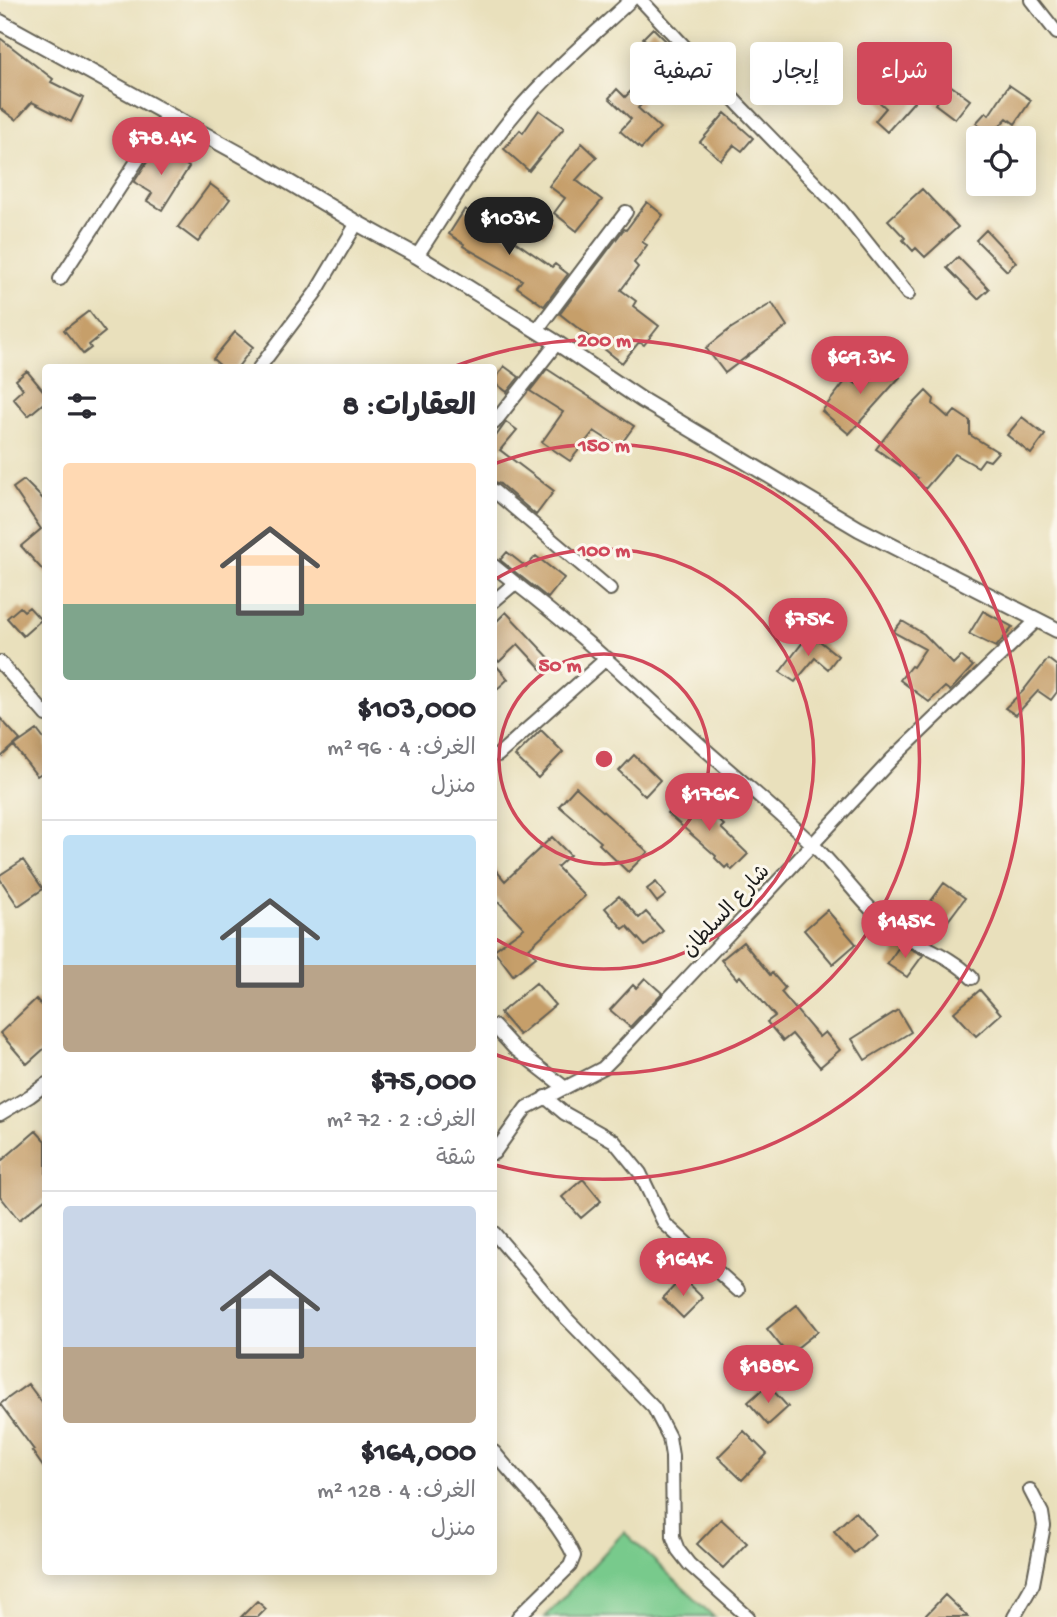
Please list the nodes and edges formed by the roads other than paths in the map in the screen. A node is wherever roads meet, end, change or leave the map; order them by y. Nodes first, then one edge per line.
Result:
1 (631, 0) edge
2 (641, 0) edge
3 (1031, 0) edge
4 (0, 22) edge
5 (1057, 33) edge
6 (167, 115) junction
7 (626, 212) dead end
8 (356, 223) junction
9 (417, 256) junction
10 (60, 279) dead end
11 (908, 294) dead end
12 (537, 330) junction
13 (557, 343) junction
14 (262, 364) edge
15 (497, 419) edge
16 (497, 494) edge
17 (497, 568) edge
18 (516, 583) junction
19 (610, 589) dead end
20 (497, 599) edge
21 (1037, 620) junction
22 (1057, 630) edge
23 (607, 659) junction
24 (0, 662) edge
25 (42, 710) edge
26 (498, 755) dead end
27 (813, 845) junction
28 (972, 978) dead end
29 (497, 1029) edge
30 (42, 1087) edge
31 (564, 1087) junction
32 (545, 1097) junction
33 (0, 1114) edge
34 (497, 1149) edge
35 (497, 1237) edge
36 (738, 1290) dead end
37 (497, 1456) edge
38 (1030, 1490) dead end
39 (518, 1617) edge
40 (748, 1617) edge
41 (1014, 1617) edge

1 - 9 street
2 - 11 street
3 - 5 street
4 - 6 street
6 - 8 street
6 - 10 street
7 - 12 street
8 - 9 street
8 - 14 street
9 - 12 street
12 - 13 street
13 - 15 street
13 - 21 street
16 - 19 street
17 - 18 street
18 - 20 street
18 - 23 street
21 - 22 street
21 - 27 street, شارع السلطان
23 - 26 street
23 - 27 street
24 - 25 street
27 - 28 street
27 - 31 street, شارع السلطان
29 - 31 street
30 - 33 street
31 - 32 street, شارع السلطان
32 - 34 street, شارع السلطان
32 - 36 street
35 - 40 street
37 - 39 street
38 - 41 street

